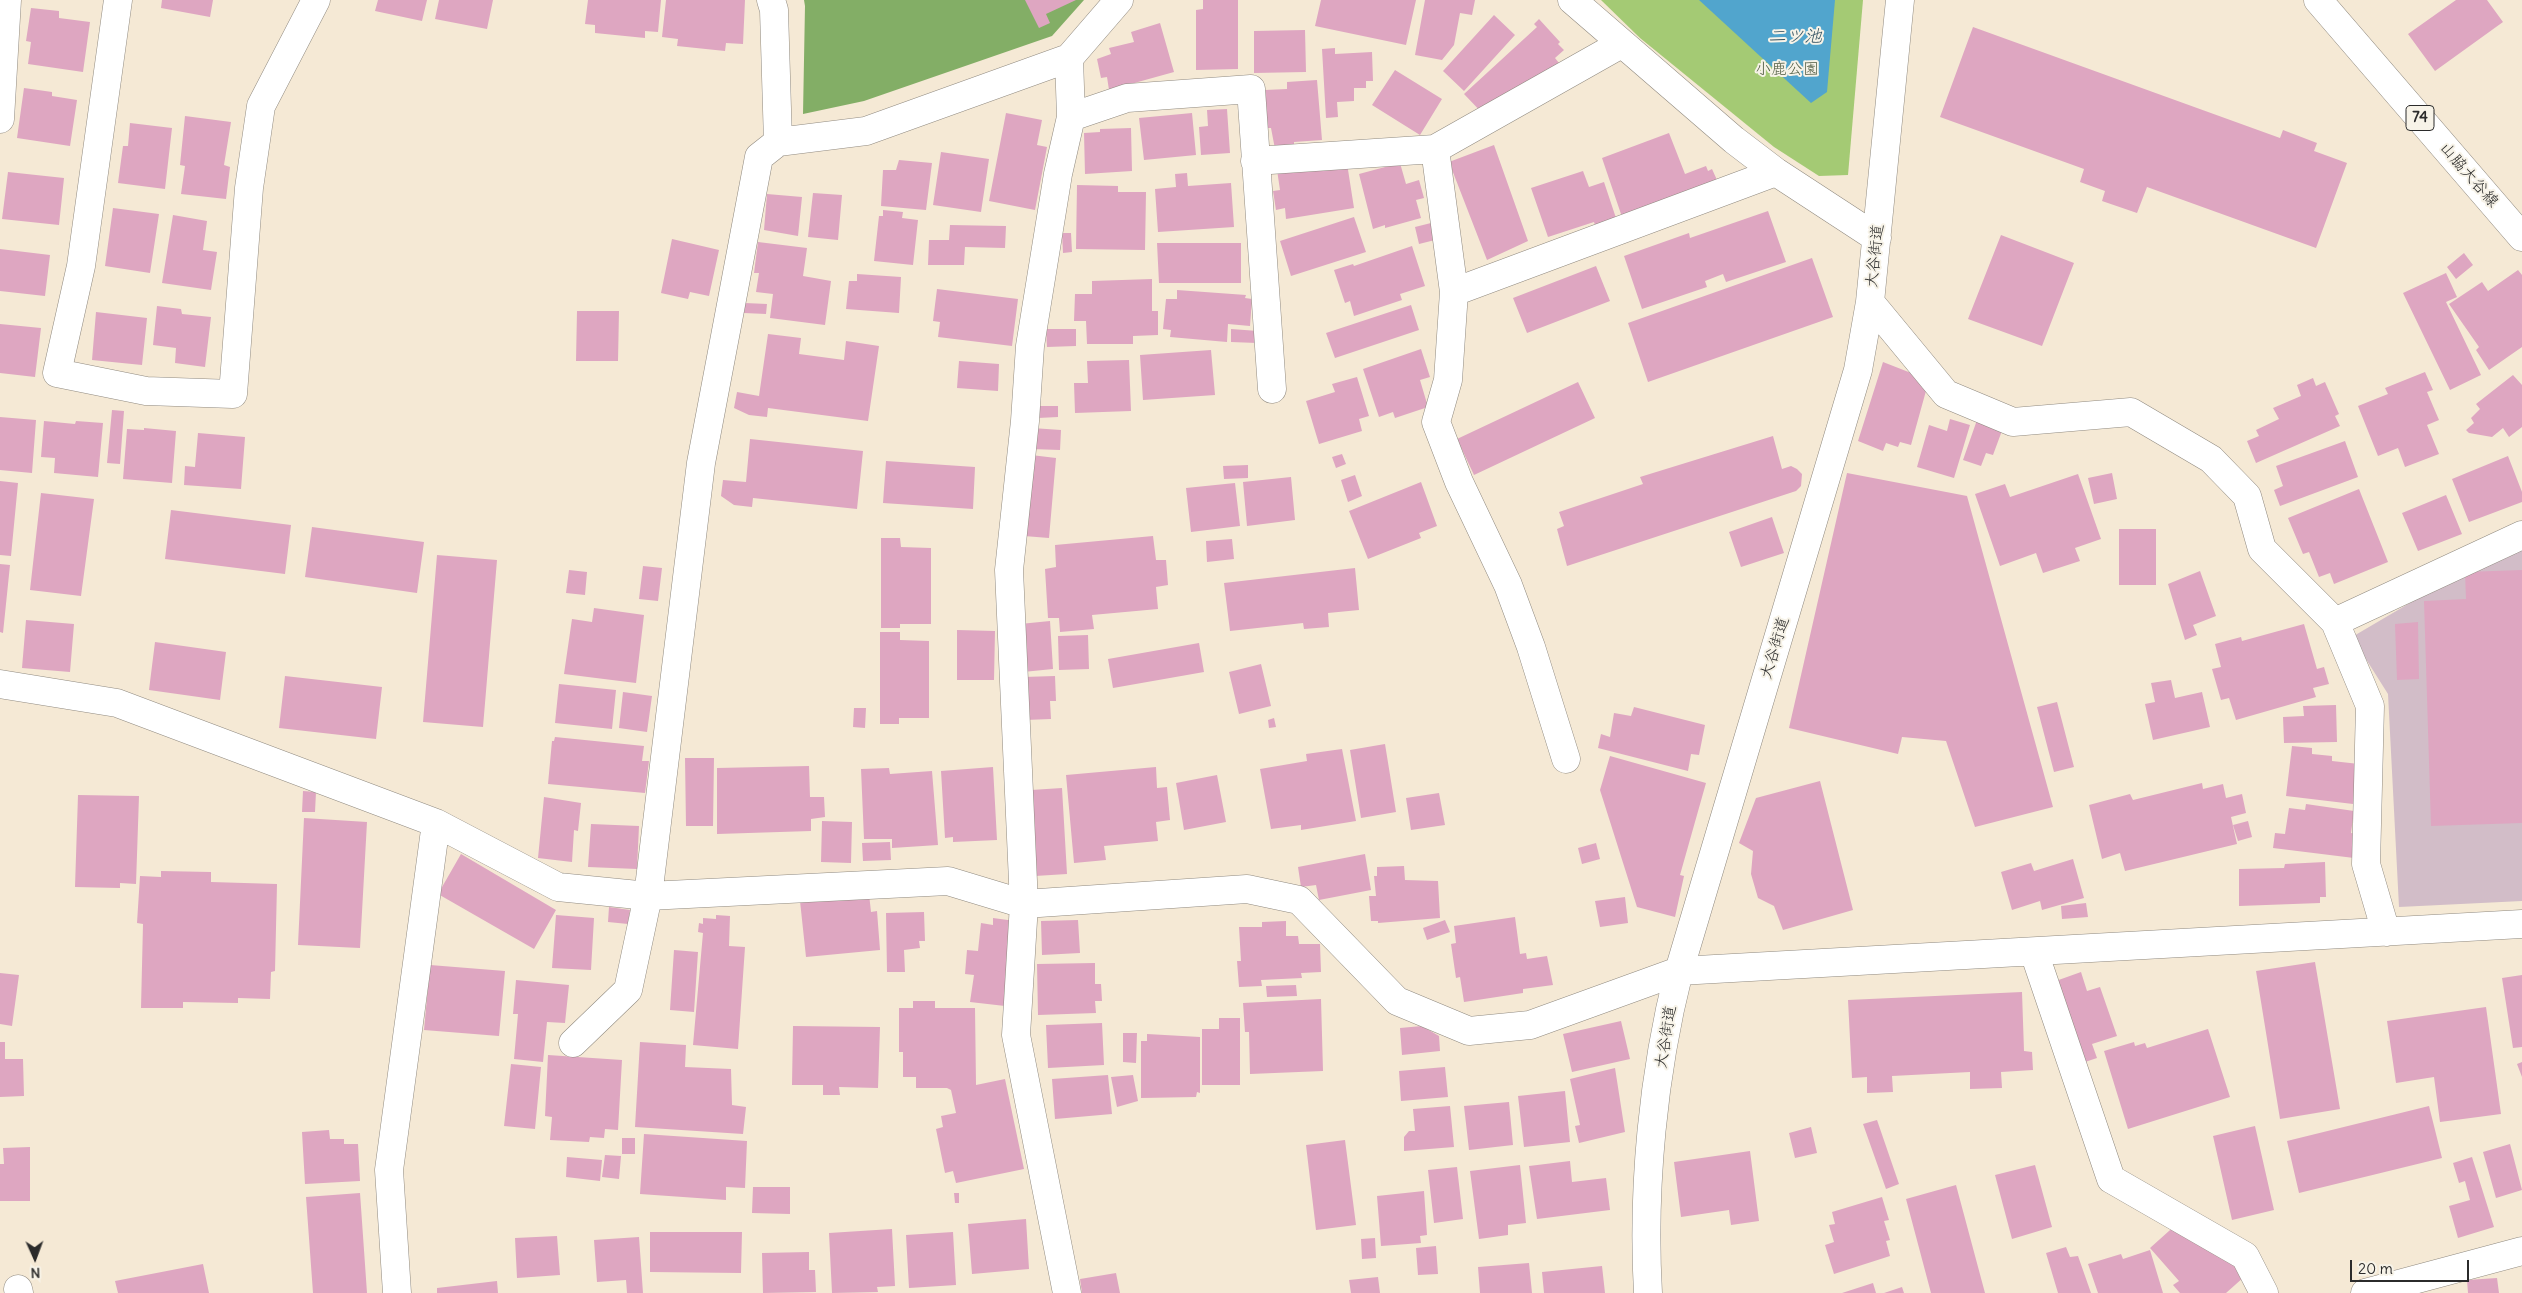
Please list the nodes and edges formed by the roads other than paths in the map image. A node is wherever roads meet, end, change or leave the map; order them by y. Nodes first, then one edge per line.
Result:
1 (7, 0) edge
2 (118, 0) edge
3 (316, 0) edge
4 (771, 0) edge
5 (1119, 0) edge
6 (1572, 0) edge
7 (1900, 0) edge
8 (2318, 0) edge
9 (1621, 44) junction
10 (1069, 58) junction
11 (1070, 117) junction
12 (0, 118) edge
13 (778, 142) junction
14 (1435, 149) junction
15 (1255, 161) junction
16 (1776, 172) junction
17 (2522, 236) edge
18 (1877, 238) junction
19 (1454, 292) junction
20 (1870, 302) junction
21 (1272, 389) dead end
22 (2522, 535) edge
23 (2335, 622) junction
24 (0, 684) edge
25 (1566, 758) dead end
26 (436, 823) junction
27 (648, 896) junction
28 (1024, 904) junction
29 (2522, 924) edge
30 (2386, 932) junction
31 (2034, 952) junction
32 (1679, 970) junction
33 (573, 1043) dead end
34 (2522, 1251) edge
35 (1060, 1292) edge
36 (397, 1293) edge
37 (1648, 1293) edge
38 (2264, 1293) edge
39 (2365, 1293) edge

1 - 12 street
2 - 3 street
4 - 13 street
5 - 10 street
6 - 9 street
7 - 18 street, 大谷街道
8 - 17 street, 山脇大谷線 / 74
9 - 14 street
9 - 16 street
10 - 11 street
10 - 13 street
11 - 15 street
11 - 28 street
13 - 27 street
14 - 15 street
14 - 19 street
15 - 21 street
16 - 18 street
16 - 19 street
18 - 20 street, 大谷街道
19 - 25 street
20 - 23 street
20 - 32 street, 大谷街道
22 - 23 street
23 - 30 street
24 - 26 street
26 - 27 street
26 - 36 street
27 - 28 street
27 - 33 street
28 - 32 street
28 - 35 street
29 - 30 street
30 - 31 street
31 - 32 street
31 - 38 street
32 - 37 street, 大谷街道
34 - 39 street

